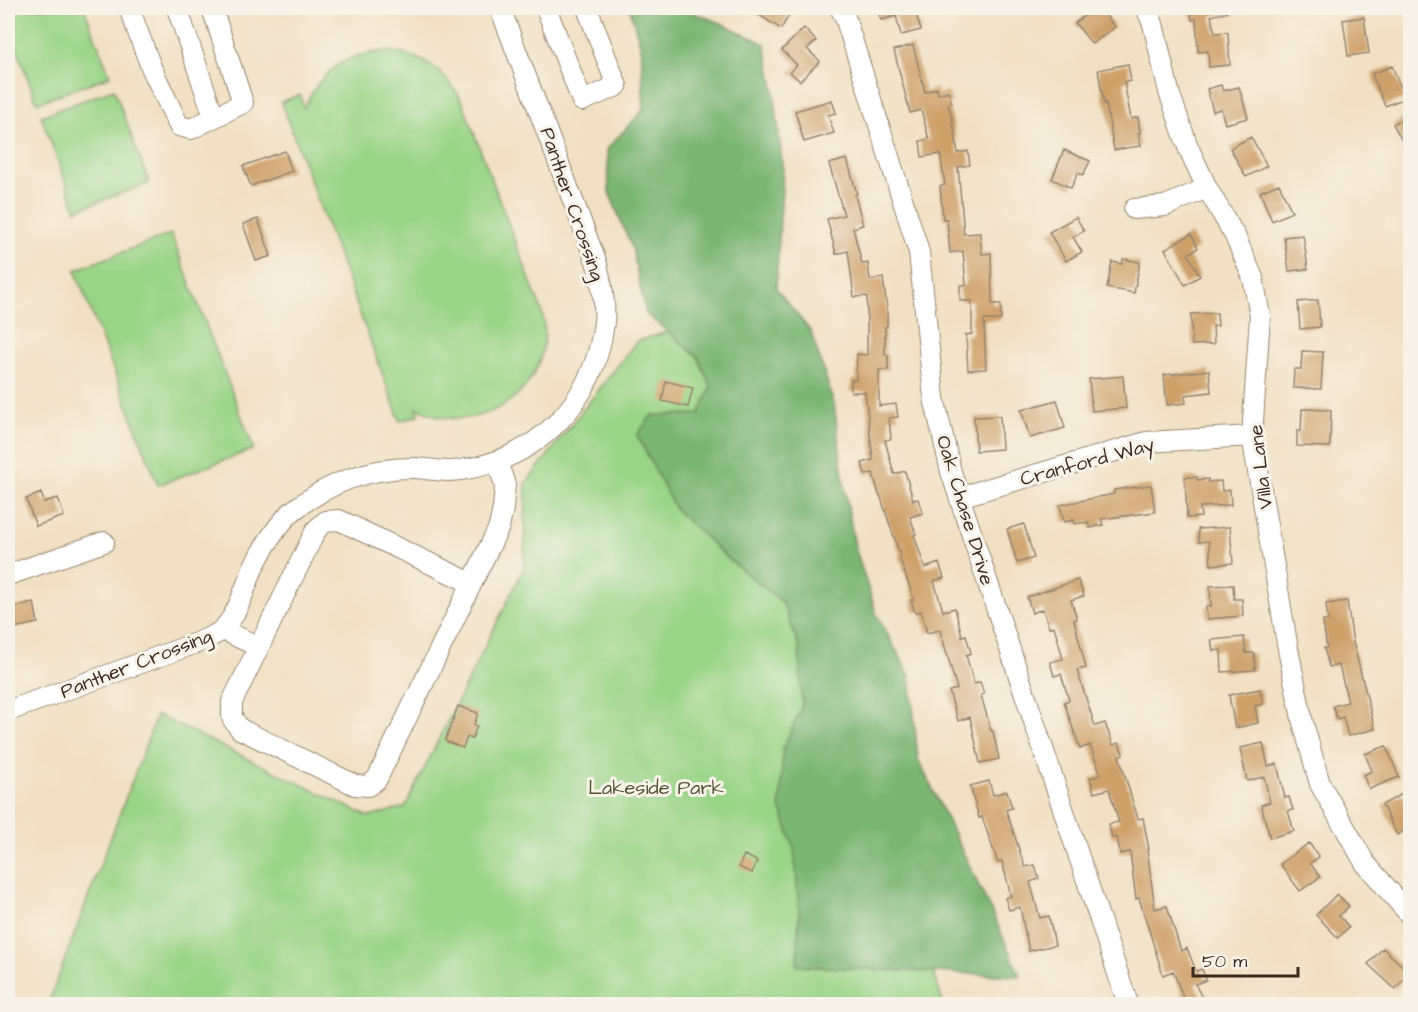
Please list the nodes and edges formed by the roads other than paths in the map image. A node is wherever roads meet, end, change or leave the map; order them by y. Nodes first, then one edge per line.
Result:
1 (129, 8) edge
2 (177, 8) edge
3 (212, 8) edge
4 (500, 8) edge
5 (546, 8) edge
6 (587, 8) edge
7 (840, 8) edge
8 (1146, 8) edge
9 (214, 117) junction
10 (1208, 188) junction
11 (1134, 209) dead end
12 (1252, 436) junction
13 (497, 461) junction
14 (960, 497) junction
15 (104, 542) dead end
16 (8, 574) edge
17 (471, 583) junction
18 (223, 630) junction
19 (259, 647) junction
20 (8, 711) edge
21 (1410, 915) edge
22 (1128, 1005) edge

1 - 9 street
2 - 9 street
3 - 9 street
4 - 13 street, Panther Crossing
5 - 6 street
7 - 14 street, Oak Chase Drive
8 - 10 street, Villa Lane
10 - 11 street
10 - 12 street, Villa Lane
12 - 14 street, Cranford Way
12 - 21 street, Villa Lane
13 - 17 street
13 - 18 street, Panther Crossing
14 - 22 street, Oak Chase Drive
15 - 16 street
17 - 19 street
17 - 19 street
18 - 19 street
18 - 20 street, Panther Crossing

